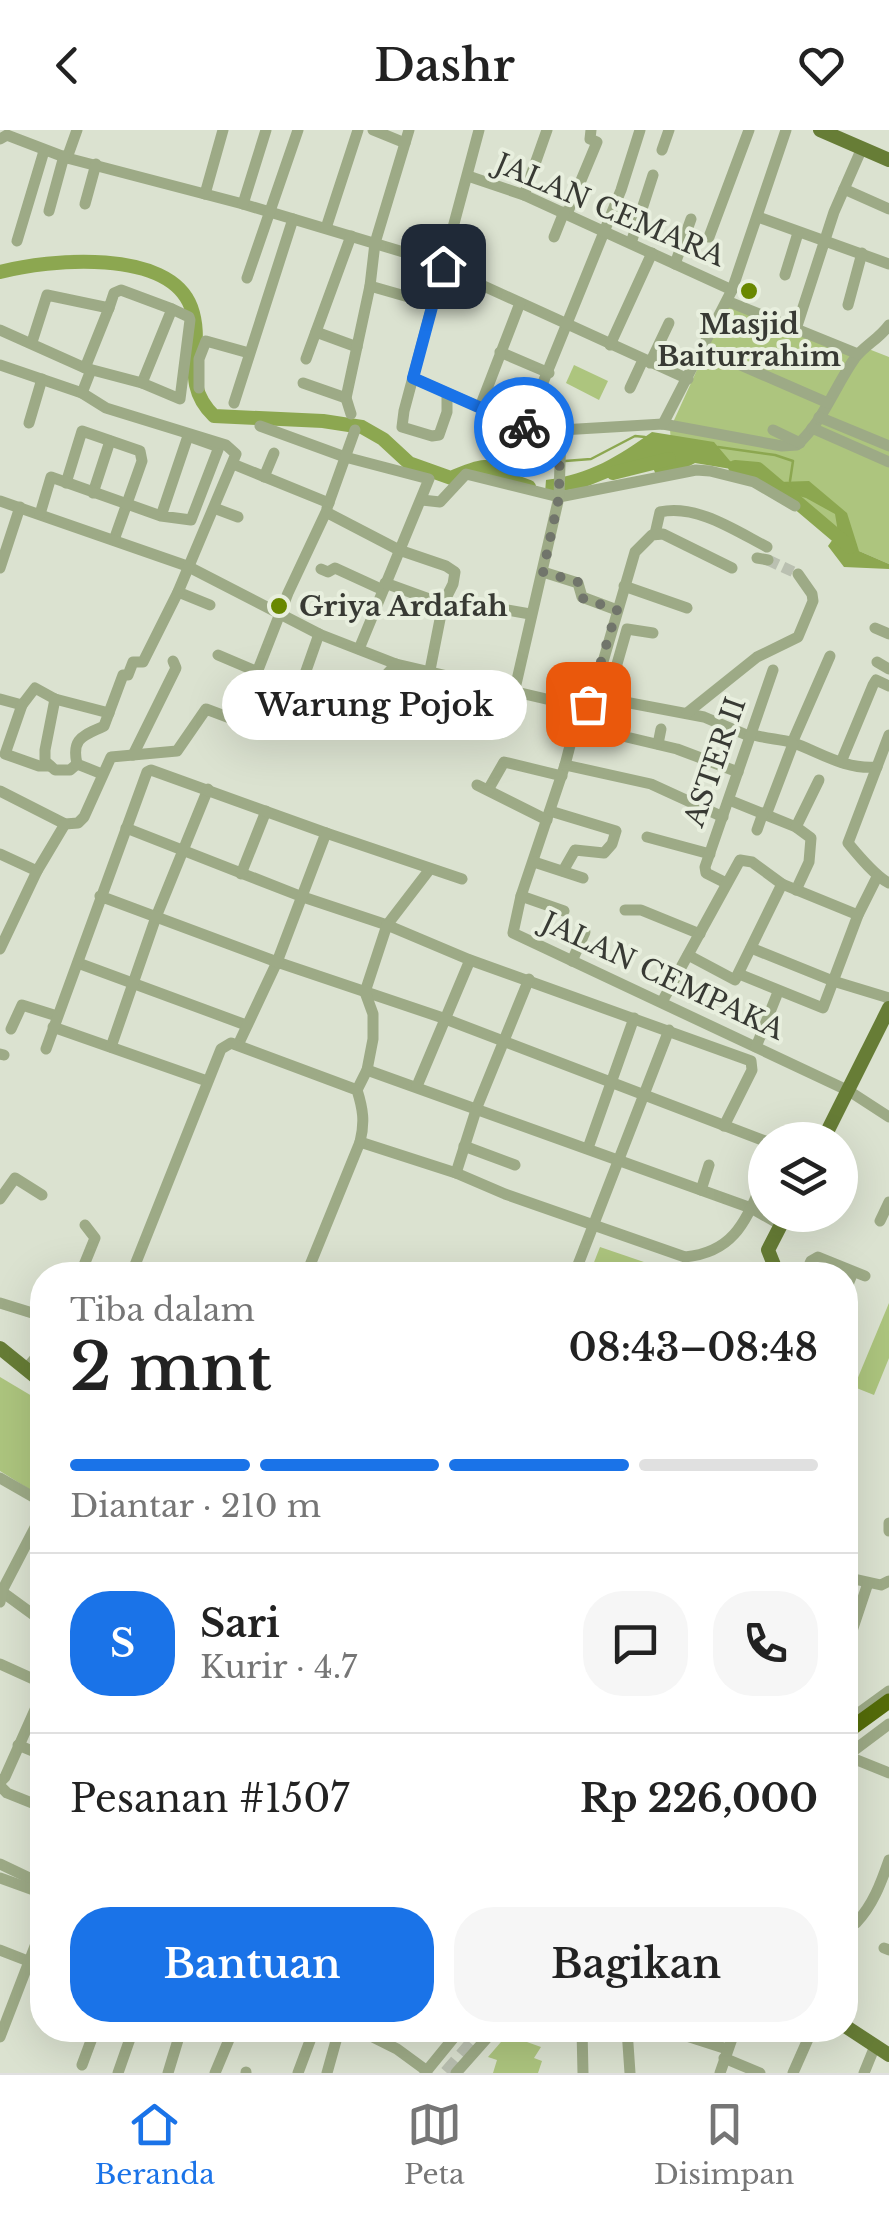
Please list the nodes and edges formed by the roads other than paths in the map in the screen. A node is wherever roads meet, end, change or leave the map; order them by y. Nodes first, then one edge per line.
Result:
1 (77, 130) edge
2 (223, 130) edge
3 (266, 130) edge
4 (298, 130) edge
5 (358, 130) edge
6 (373, 130) edge
7 (479, 130) edge
8 (546, 130) edge
9 (591, 130) edge
10 (640, 130) edge
11 (668, 130) edge
12 (750, 130) edge
13 (820, 130) edge
14 (782, 131) edge
15 (17, 134) edge
16 (407, 136) edge
17 (850, 136) edge
18 (0, 138) edge
19 (862, 148) junction
20 (44, 150) junction
21 (662, 150) dead end
22 (66, 157) junction
23 (889, 160) edge
24 (96, 164) junction
25 (654, 175) dead end
26 (468, 176) junction
27 (844, 188) junction
28 (205, 194) junction
29 (524, 195) junction
30 (85, 204) dead end
31 (243, 204) junction
32 (889, 209) edge
33 (49, 211) dead end
34 (270, 212) junction
35 (566, 213) junction
36 (758, 216) junction
37 (293, 219) junction
38 (691, 219) dead end
39 (326, 228) junction
40 (604, 232) junction
41 (798, 232) junction
42 (351, 236) junction
43 (554, 237) dead end
44 (709, 237) dead end
45 (18, 241) dead end
46 (825, 242) junction
47 (375, 243) junction
48 (630, 243) junction
49 (652, 252) junction
50 (862, 253) junction
51 (676, 264) junction
52 (889, 264) edge
53 (443, 266) junction
54 (785, 274) dead end
55 (247, 278) dead end
56 (370, 286) junction
57 (730, 296) junction
58 (520, 303) junction
59 (433, 304) junction
60 (848, 304) dead end
61 (108, 308) junction
62 (172, 309) junction
63 (669, 323) dead end
64 (889, 325) edge
65 (568, 327) junction
66 (0, 330) edge
67 (796, 330) junction
68 (316, 332) junction
69 (32, 342) junction
70 (884, 343) edge
71 (610, 345) junction
72 (358, 347) junction
73 (704, 350) junction
74 (500, 352) junction
75 (250, 353) junction
76 (858, 354) junction
77 (306, 359) dead end
78 (647, 361) junction
79 (0, 365) edge
80 (88, 369) junction
81 (549, 373) junction
82 (413, 378) junction
83 (42, 379) junction
84 (688, 380) junction
85 (142, 383) junction
86 (303, 383) dead end
87 (199, 388) dead end
88 (630, 388) dead end
89 (82, 393) junction
90 (447, 394) junction
91 (346, 398) junction
92 (234, 402) dead end
93 (828, 404) junction
94 (480, 408) junction
95 (351, 414) dead end
96 (816, 422) junction
97 (28, 423) dead end
98 (663, 424) junction
99 (260, 426) dead end
100 (525, 427) junction
101 (355, 430) dead end
102 (560, 430) junction
103 (772, 430) dead end
104 (110, 441) junction
105 (800, 444) junction
106 (889, 446) edge
107 (511, 449) dead end
108 (560, 449) junction
109 (274, 453) dead end
110 (345, 457) junction
111 (887, 462) edge
112 (234, 464) junction
113 (264, 477) junction
114 (66, 482) junction
115 (93, 493) junction
116 (559, 495) junction
117 (422, 500) junction
118 (0, 502) edge
119 (129, 506) junction
120 (795, 506) dead end
121 (20, 507) junction
122 (214, 508) junction
123 (327, 508) junction
124 (40, 514) junction
125 (160, 516) junction
126 (238, 517) dead end
127 (656, 534) junction
128 (117, 541) junction
129 (399, 550) junction
130 (764, 555) tunnel mouth
131 (188, 566) junction
132 (0, 568) edge
133 (732, 568) dead end
134 (321, 569) dead end
135 (543, 572) junction
136 (798, 574) dead end
137 (624, 586) junction
138 (384, 587) junction
139 (178, 592) junction
140 (443, 604) junction
141 (210, 605) dead end
142 (478, 605) dead end
143 (687, 608) dead end
144 (617, 610) junction
145 (281, 614) junction
146 (530, 614) junction
147 (875, 628) dead end
148 (319, 634) junction
149 (653, 634) dead end
150 (889, 634) edge
151 (359, 650) junction
152 (218, 656) dead end
153 (830, 656) dead end
154 (173, 661) dead end
155 (396, 664) junction
156 (773, 670) dead end
157 (258, 672) junction
158 (430, 674) junction
159 (302, 677) junction
160 (596, 683) junction
161 (889, 686) edge
162 (514, 692) junction
163 (56, 698) junction
164 (0, 699) edge
165 (589, 703) junction
166 (22, 705) junction
167 (294, 705) dead end
168 (110, 713) junction
169 (688, 713) junction
170 (577, 722) junction
171 (419, 726) dead end
172 (661, 729) dead end
173 (750, 735) junction
174 (889, 735) edge
175 (793, 743) junction
176 (658, 744) junction
177 (132, 755) junction
178 (841, 762) junction
179 (78, 764) junction
180 (50, 766) junction
181 (877, 766) junction
182 (564, 771) junction
183 (738, 772) junction
184 (102, 774) junction
185 (820, 780) dead end
186 (208, 789) junction
187 (0, 791) edge
188 (728, 800) junction
189 (266, 811) junction
190 (764, 814) junction
191 (548, 815) junction
192 (723, 817) junction
193 (64, 824) junction
194 (796, 827) junction
195 (126, 828) junction
196 (756, 830) dead end
197 (326, 833) junction
198 (647, 837) dead end
199 (182, 851) junction
200 (0, 854) edge
201 (710, 854) junction
202 (534, 862) junction
203 (430, 868) junction
204 (37, 871) junction
205 (563, 871) junction
206 (241, 874) junction
207 (583, 878) dead end
208 (462, 880) dead end
209 (883, 880) edge
210 (726, 883) junction
211 (782, 884) junction
212 (796, 890) junction
213 (100, 896) junction
214 (300, 896) junction
215 (521, 896) junction
216 (625, 910) dead end
217 (564, 911) dead end
218 (858, 915) junction
219 (156, 917) junction
220 (387, 926) junction
221 (585, 932) dead end
222 (700, 934) junction
223 (751, 948) junction
224 (0, 949) edge
225 (688, 955) junction
226 (470, 960) junction
227 (572, 961) junction
228 (277, 962) junction
229 (78, 963) junction
230 (739, 974) junction
231 (528, 979) junction
232 (135, 982) junction
233 (833, 982) junction
234 (366, 992) junction
235 (778, 992) junction
236 (889, 998) edge
237 (662, 1002) junction
238 (889, 1008) edge
239 (443, 1018) junction
240 (634, 1018) junction
241 (55, 1022) junction
242 (246, 1025) junction
243 (11, 1029) dead end
244 (669, 1030) junction
245 (504, 1042) junction
246 (238, 1045) junction
247 (111, 1048) junction
248 (756, 1048) junction
249 (46, 1050) dead end
250 (367, 1070) junction
251 (207, 1081) junction
252 (610, 1082) junction
253 (417, 1086) junction
254 (356, 1090) junction
255 (849, 1090) junction
256 (644, 1096) junction
257 (477, 1107) junction
258 (889, 1117) edge
259 (832, 1122) edge
260 (724, 1126) junction
261 (748, 1135) edge
262 (360, 1142) junction
263 (464, 1146) junction
264 (588, 1148) junction
265 (619, 1161) junction
266 (516, 1164) dead end
267 (709, 1165) dead end
268 (456, 1172) junction
269 (701, 1190) junction
270 (42, 1195) dead end
271 (0, 1199) edge
272 (889, 1202) edge
273 (748, 1207) edge
274 (748, 1213) edge
275 (880, 1221) dead end
276 (593, 1224) junction
277 (84, 1225) dead end
278 (774, 1232) edge
279 (86, 1262) edge
280 (135, 1262) edge
281 (311, 1262) edge
282 (579, 1262) edge
283 (773, 1262) edge
284 (0, 1303) edge
285 (30, 1312) edge
286 (0, 1348) edge
287 (30, 1364) edge
288 (26, 1369) junction
289 (30, 1372) edge
290 (0, 1478) edge
291 (30, 1495) edge
292 (889, 1522) edge
293 (889, 1531) edge
294 (30, 1542) edge
295 (858, 1580) edge
296 (889, 1581) edge
297 (868, 1583) junction
298 (2, 1598) edge
299 (858, 1613) edge
300 (30, 1614) edge
301 (0, 1664) edge
302 (30, 1678) edge
303 (889, 1691) edge
304 (889, 1701) edge
305 (889, 1712) edge
306 (858, 1714) edge
307 (30, 1720) edge
308 (858, 1724) edge
309 (889, 1724) edge
310 (858, 1741) edge
311 (858, 1744) edge
312 (18, 1745) junction
313 (30, 1750) edge
314 (858, 1758) edge
315 (889, 1772) edge
316 (0, 1784) edge
317 (30, 1803) edge
318 (889, 1860) edge
319 (1, 1871) edge
320 (30, 1880) edge
321 (30, 1887) edge
322 (858, 1921) edge
323 (0, 1950) edge
324 (30, 1956) edge
325 (28, 1961) junction
326 (858, 2035) edge
327 (0, 2038) edge
328 (91, 2042) edge
329 (129, 2042) edge
330 (177, 2042) edge
331 (228, 2042) edge
332 (310, 2042) edge
333 (336, 2042) edge
334 (383, 2042) edge
335 (448, 2042) edge
336 (483, 2042) edge
337 (582, 2042) edge
338 (628, 2042) edge
339 (697, 2042) edge
340 (730, 2042) edge
341 (807, 2042) edge
342 (882, 2051) edge
343 (726, 2054) junction
344 (82, 2066) dead end
345 (426, 2072) edge
346 (118, 2073) edge
347 (168, 2073) edge
348 (215, 2073) edge
349 (298, 2073) edge
350 (327, 2073) edge
351 (456, 2073) edge
352 (583, 2073) edge
353 (630, 2073) edge
354 (720, 2073) edge
355 (760, 2073) edge
356 (793, 2073) edge
357 (864, 2073) edge

1 - 22 street
2 - 28 street
3 - 31 street
4 - 34 street
5 - 39 street
6 - 16 street
7 - 26 street
8 - 29 street
9 - 35 street
10 - 40 street
11 - 21 street
12 - 44 street
13 - 17 main road
14 - 36 street
15 - 18 street
15 - 20 street
16 - 47 street
17 - 19 main road
19 - 23 main road
19 - 27 street
20 - 22 street
20 - 45 street
22 - 24 street
22 - 33 street
24 - 28 street
24 - 30 street
25 - 48 street
26 - 29 street, JALAN CEMARA
26 - 53 street
27 - 32 street
27 - 46 street
28 - 31 street
29 - 35 street, JALAN CEMARA
31 - 34 street
34 - 37 street
34 - 55 street
35 - 40 street, JALAN CEMARA
35 - 43 street
36 - 41 street
36 - 57 street
37 - 39 street
37 - 75 street
38 - 51 street
39 - 42 street
40 - 48 street, JALAN CEMARA
40 - 65 street
41 - 46 street
41 - 54 street
42 - 47 street
42 - 68 street
46 - 50 street
46 - 67 street
47 - 53 street
47 - 56 street
48 - 49 street, JALAN CEMARA
49 - 51 street, JALAN CEMARA
49 - 71 street
50 - 52 street
50 - 60 street
51 - 57 street, JALAN CEMARA
53 - 58 street
53 - 59 street
56 - 59 street
56 - 72 street
57 - 67 street, JALAN CEMARA
57 - 73 street
58 - 65 street
58 - 74 street
59 - 82 street
61 - 62 street
61 - 69 street
61 - 80 street
62 - 85 street
62 - 85 street
63 - 78 street
64 - 70 street
65 - 71 street
65 - 81 street
66 - 69 street
67 - 76 street, JALAN CEMARA
68 - 72 street
68 - 77 street
69 - 80 street
70 - 76 street
71 - 78 street
72 - 91 street
73 - 84 street
73 - 93 street
74 - 81 street
74 - 94 street
75 - 87 street
75 - 92 street
76 - 93 street
78 - 84 street
78 - 88 street
79 - 83 street
80 - 85 street
80 - 89 street
81 - 100 street
82 - 90 street
82 - 90 street
83 - 89 street
83 - 97 street
84 - 98 street
86 - 91 street
89 - 112 street
90 - 94 street
91 - 95 street
93 - 96 street
94 - 100 street
96 - 105 street
96 - 106 street
96 - 111 street
98 - 102 street
98 - 105 street
99 - 110 street
100 - 102 street
101 - 110 street
102 - 108 street
103 - 105 street
104 - 114 street
104 - 115 street
104 - 119 street
106 - 111 street
107 - 108 street
108 - 116 street
109 - 113 street
110 - 117 street
110 - 123 street
112 - 113 street
112 - 122 street
113 - 123 street
114 - 115 street
114 - 124 street
115 - 119 street
116 - 117 street
116 - 120 street
116 - 135 street
117 - 129 street
118 - 121 street
119 - 125 street
119 - 128 street
121 - 124 street
121 - 132 street
122 - 126 street
122 - 131 street
123 - 129 street
123 - 145 street
124 - 128 street
125 - 125 street
127 - 130 street
127 - 133 street
127 - 137 street, JALAN CEMPAKA
128 - 131 street
129 - 138 street
129 - 140 street
131 - 139 street
131 - 145 street
134 - 138 street
135 - 144 street
135 - 146 street
136 - 169 street
137 - 143 street
137 - 144 street, JALAN CEMPAKA
138 - 140 street
138 - 151 street
139 - 141 street
139 - 168 street
140 - 158 street
142 - 146 street
144 - 160 street, JALAN CEMPAKA
145 - 148 street
145 - 157 street
146 - 162 street
147 - 150 street
148 - 151 street
148 - 159 street
149 - 160 street
151 - 155 street
152 - 157 street
153 - 175 street
154 - 177 street
155 - 158 street
155 - 159 street
156 - 173 street, ASTER II
157 - 177 street
158 - 162 street
158 - 171 street
159 - 167 street
160 - 165 street, JALAN CEMPAKA
161 - 178 street
162 - 165 street
163 - 166 street
163 - 168 street
163 - 180 street
164 - 166 street
165 - 169 street
165 - 170 street, JALAN CEMPAKA
166 - 180 street
168 - 179 street
169 - 173 street
170 - 176 street
170 - 182 street, JALAN CEMPAKA
172 - 176 street
173 - 175 street
173 - 183 street, ASTER II
174 - 181 street
175 - 178 street
175 - 190 street
176 - 183 street
177 - 184 street
178 - 181 street
179 - 180 street
179 - 184 street
181 - 209 street
182 - 191 street, JALAN CEMPAKA
182 - 191 street
182 - 192 street
183 - 188 street, ASTER II
184 - 193 street
185 - 194 street
186 - 189 street
186 - 195 street
186 - 199 street
187 - 193 street
188 - 190 street
188 - 192 street, ASTER II
189 - 197 street
189 - 206 street
190 - 194 street
190 - 196 street
191 - 202 street, JALAN CEMPAKA
191 - 205 street
192 - 201 street, ASTER II
193 - 204 street
194 - 212 street
195 - 199 street
195 - 213 street
197 - 203 street
197 - 214 street
198 - 201 street
199 - 206 street
199 - 219 street
200 - 204 street
201 - 210 street, ASTER II
202 - 205 street
202 - 215 street, JALAN CEMPAKA
203 - 208 street
203 - 220 street
204 - 224 street
205 - 207 street
206 - 214 street
209 - 218 street
210 - 211 street
210 - 222 street
211 - 212 street
211 - 223 street
212 - 218 street
213 - 219 street
213 - 229 street
214 - 220 street
214 - 228 street
215 - 217 street
215 - 227 street, JALAN CEMPAKA
216 - 222 street
218 - 233 street
219 - 228 street
219 - 232 street
220 - 226 street
220 - 234 street
221 - 227 street
222 - 225 street
223 - 230 street
223 - 233 street
225 - 230 street
225 - 237 street
226 - 231 street
226 - 239 street
227 - 237 street, JALAN CEMPAKA
228 - 234 street
228 - 242 street
229 - 232 street
229 - 241 street
230 - 235 street
231 - 240 street
231 - 245 street
232 - 242 street
232 - 247 street
233 - 235 street
233 - 236 street
234 - 239 street
234 - 250 street
235 - 248 street
237 - 248 street, JALAN CEMPAKA
238 - 255 main road
239 - 245 street
239 - 253 street
240 - 244 street
240 - 252 street
241 - 243 street
241 - 247 street
241 - 249 street
242 - 246 street
244 - 256 street
244 - 260 street
245 - 252 street
245 - 257 street
246 - 251 street
246 - 254 street
247 - 251 street
248 - 255 street, JALAN CEMPAKA
250 - 253 street
250 - 254 street
251 - 280 street
252 - 256 street
252 - 264 street
253 - 257 street
254 - 262 street
255 - 258 street, JALAN CEMPAKA
255 - 259 main road
256 - 260 street
256 - 265 street
257 - 263 street
257 - 264 street
260 - 261 street
262 - 268 street
262 - 281 street
263 - 266 street
263 - 268 street
264 - 265 street
265 - 269 street
265 - 276 street
267 - 269 street
268 - 276 street
269 - 273 street
270 - 271 street
272 - 275 street
274 - 276 street
276 - 282 street
277 - 279 street
278 - 283 main road
284 - 285 street
286 - 288 main road
287 - 288 street
288 - 289 main road
290 - 291 street
292 - 293 street
294 - 298 street
295 - 297 street
296 - 297 street
297 - 299 street
298 - 300 street
301 - 302 street
303 - 306 street
304 - 308 highway
305 - 310 highway
307 - 312 street
309 - 311 street
312 - 313 street
312 - 316 street
314 - 315 street
316 - 317 street
318 - 322 street
319 - 320 street
319 - 321 street
323 - 325 street
324 - 325 street
325 - 327 street
326 - 342 main road
328 - 344 street
329 - 346 street
330 - 347 street
331 - 348 street
332 - 349 street
333 - 350 street
334 - 345 street
335 - 345 street
336 - 351 street
337 - 352 street
338 - 353 street
339 - 343 street
340 - 343 street
341 - 356 street
342 - 357 street
343 - 354 street
343 - 355 street

